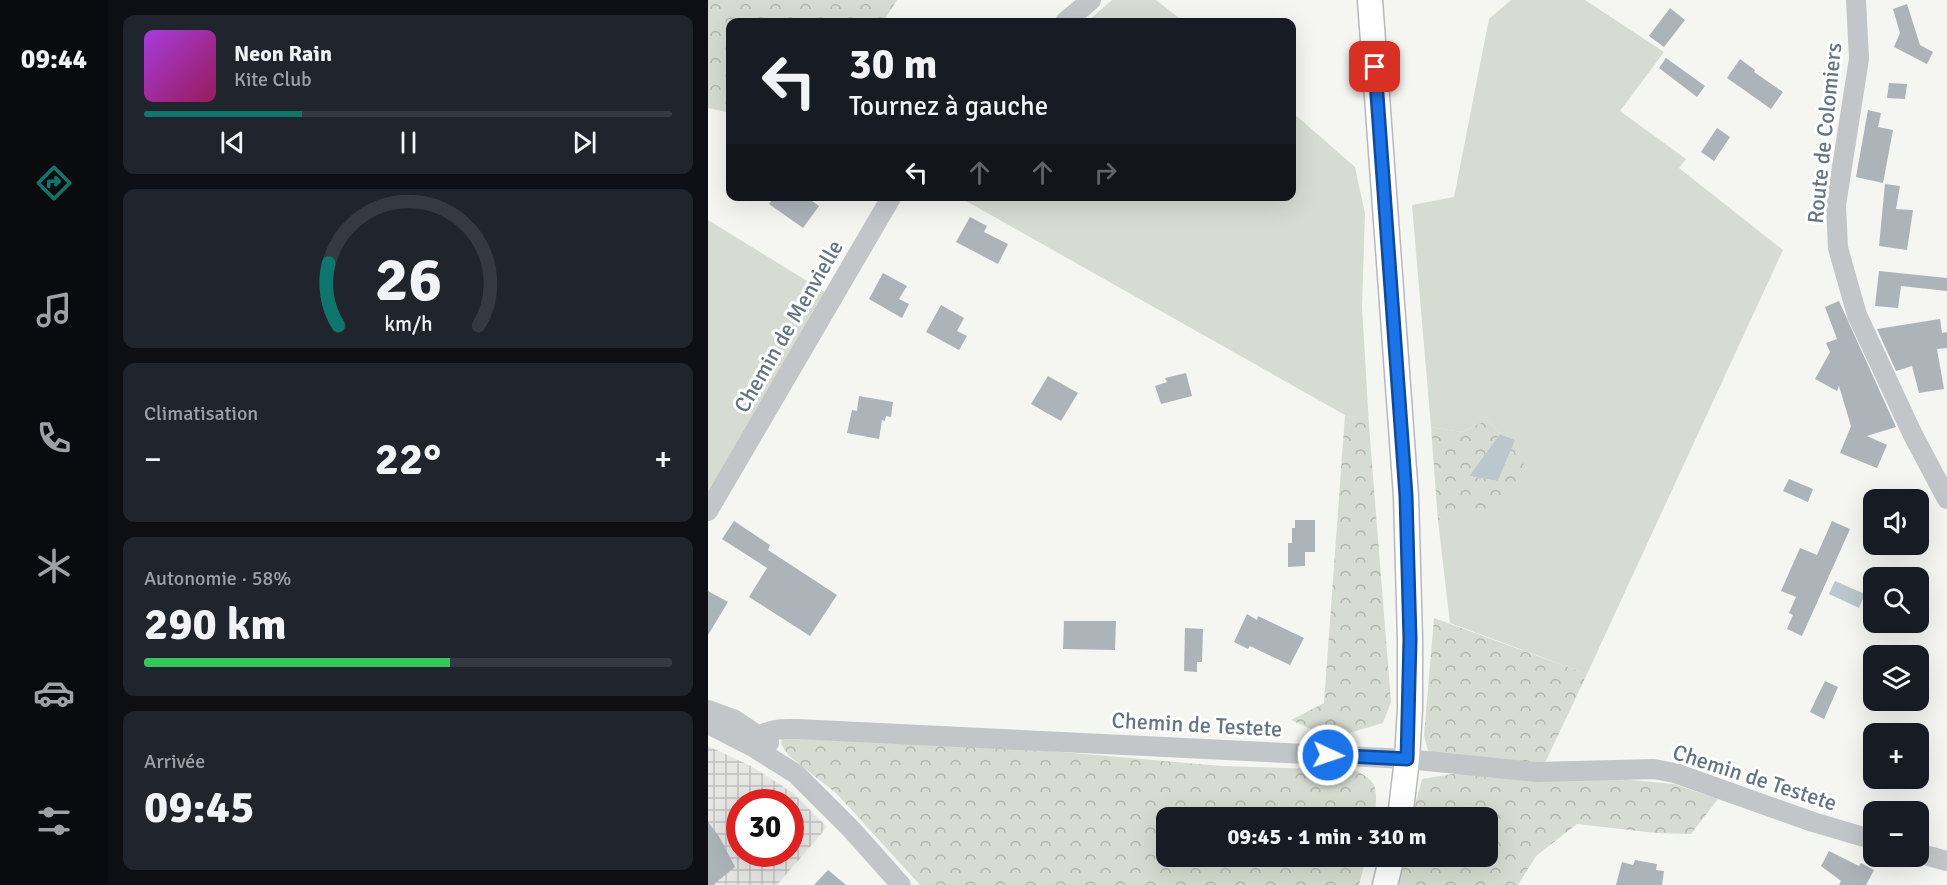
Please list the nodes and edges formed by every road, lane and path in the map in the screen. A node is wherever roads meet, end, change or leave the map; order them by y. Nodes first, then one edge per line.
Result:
1 (1090, 0) edge
2 (1370, 0) edge
3 (1856, 0) edge
4 (1070, 18) edge
5 (889, 201) edge
6 (1947, 499) edge
7 (708, 511) edge
8 (708, 710) edge
9 (708, 724) edge
10 (760, 736) junction
11 (1407, 759) junction
12 (796, 774) junction
13 (1401, 807) edge
14 (1863, 837) edge
15 (1929, 856) edge
16 (1947, 861) edge
17 (1389, 867) edge
18 (901, 885) edge
19 (1385, 885) edge

1 - 4 street
2 - 11 main road
3 - 6 street, Route de Colomiers
5 - 7 street, Chemin de Menvielle
8 - 10 street
9 - 12 street
10 - 11 street, Chemin de Testete
10 - 12 street
11 - 13 main road
11 - 14 street, Chemin de Testete
12 - 18 street
15 - 16 street
17 - 19 main road

